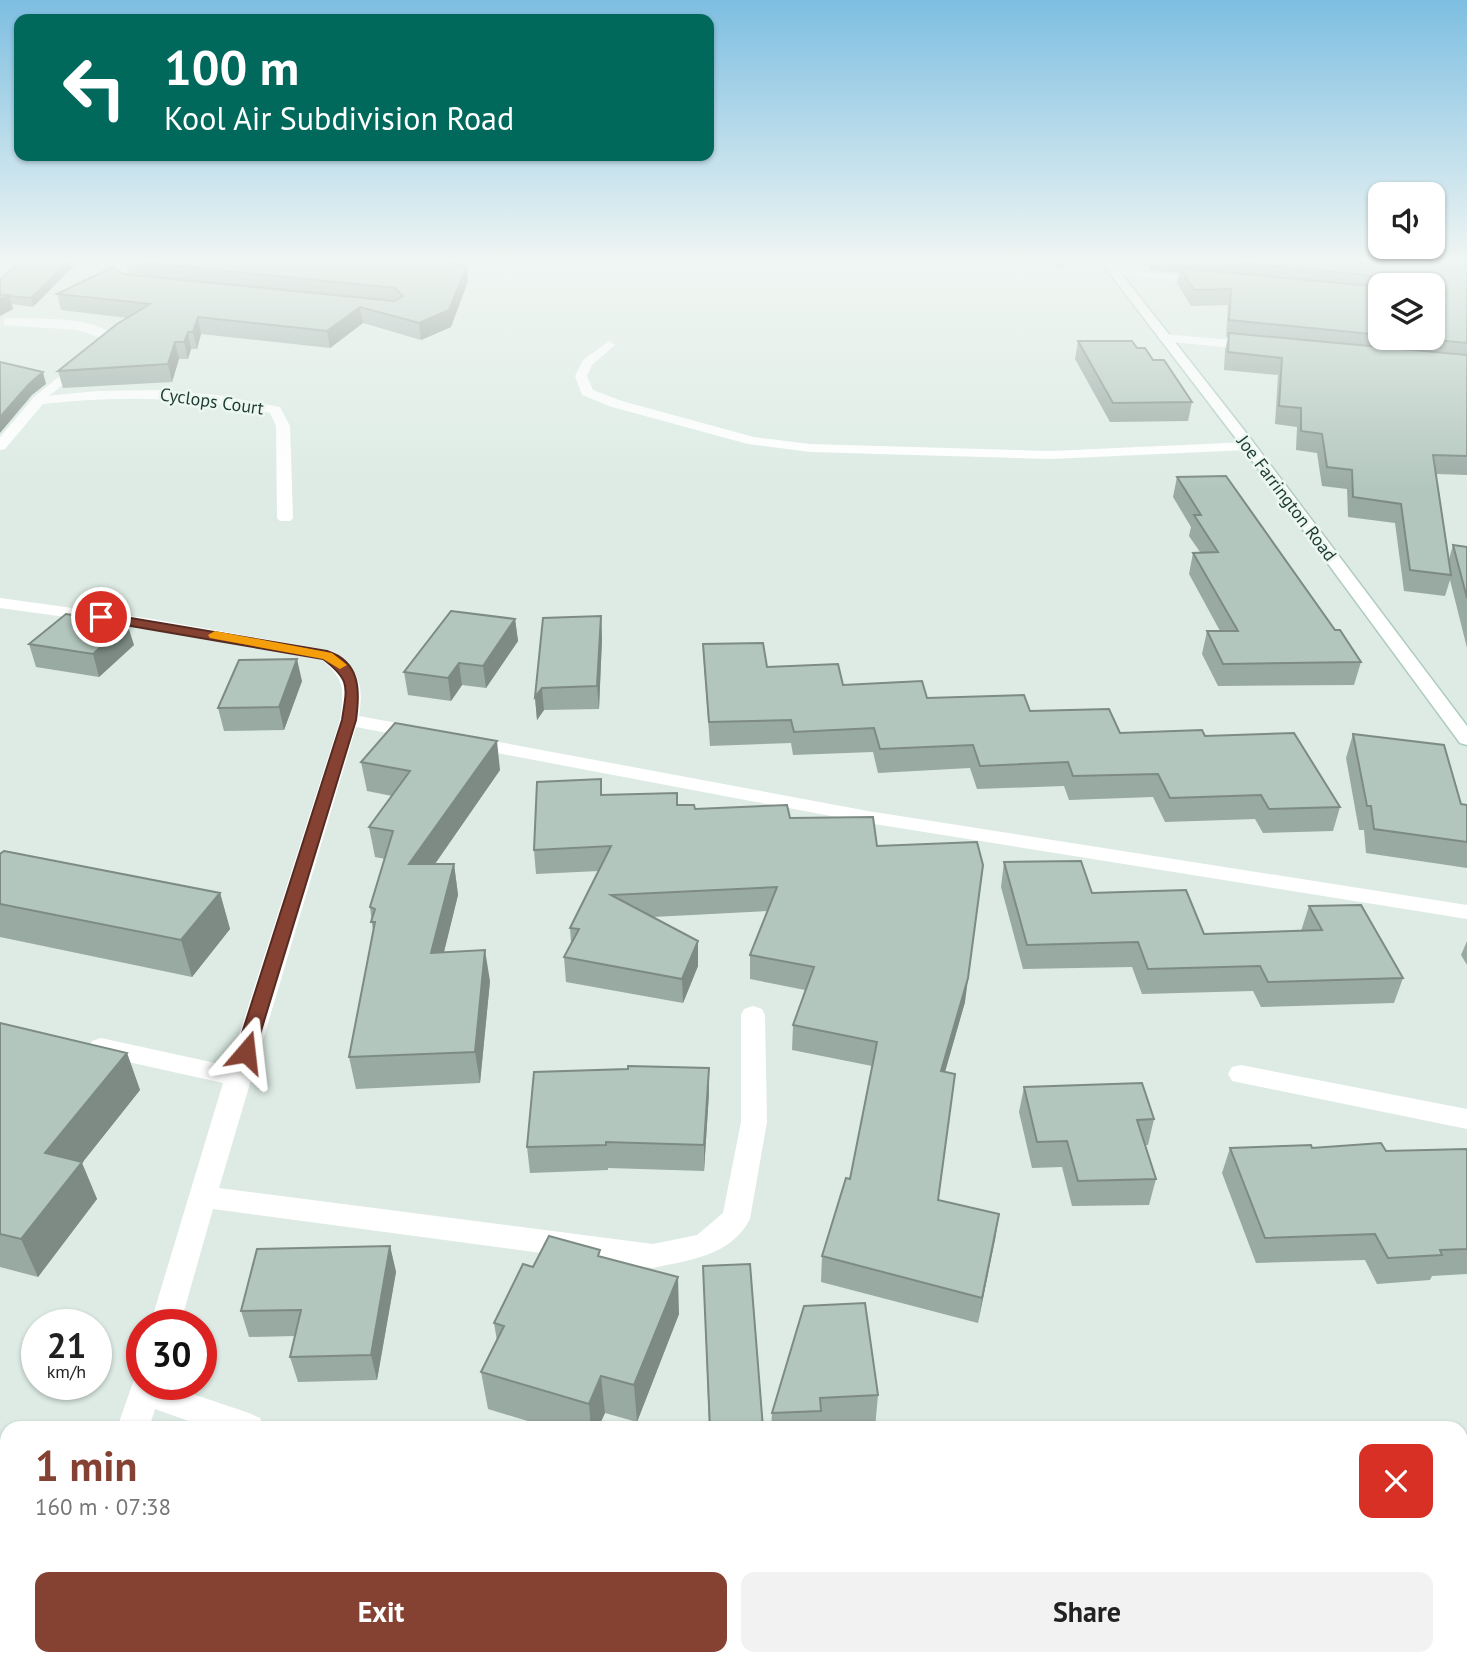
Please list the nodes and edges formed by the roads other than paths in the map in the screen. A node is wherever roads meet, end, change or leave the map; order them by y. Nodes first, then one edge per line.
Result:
1 (109, 336) edge
2 (1165, 338) joint
3 (609, 345) dead end
4 (1261, 346) edge
5 (39, 400) junction
6 (0, 446) edge
7 (1248, 446) junction
8 (285, 519) dead end
9 (0, 603) edge
10 (349, 720) junction
11 (1467, 739) edge
12 (1467, 912) edge
13 (752, 1015) dead end
14 (79, 1043) edge
15 (1241, 1074) dead end
16 (238, 1077) junction
17 (1467, 1119) edge
18 (203, 1197) junction
19 (170, 1309) edge
20 (142, 1400) edge
21 (177, 1400) edge
22 (135, 1421) edge
23 (231, 1421) edge

1 - 5 street
2 - 4 street
2 - 7 street, Joe Farrington Road
3 - 7 street
5 - 6 street
5 - 8 street, Cyclops Court
7 - 11 street, Joe Farrington Road
9 - 10 street
10 - 12 street
10 - 16 street
13 - 18 street
14 - 16 street
15 - 17 street
16 - 18 street
18 - 19 street
20 - 22 street
21 - 23 street

